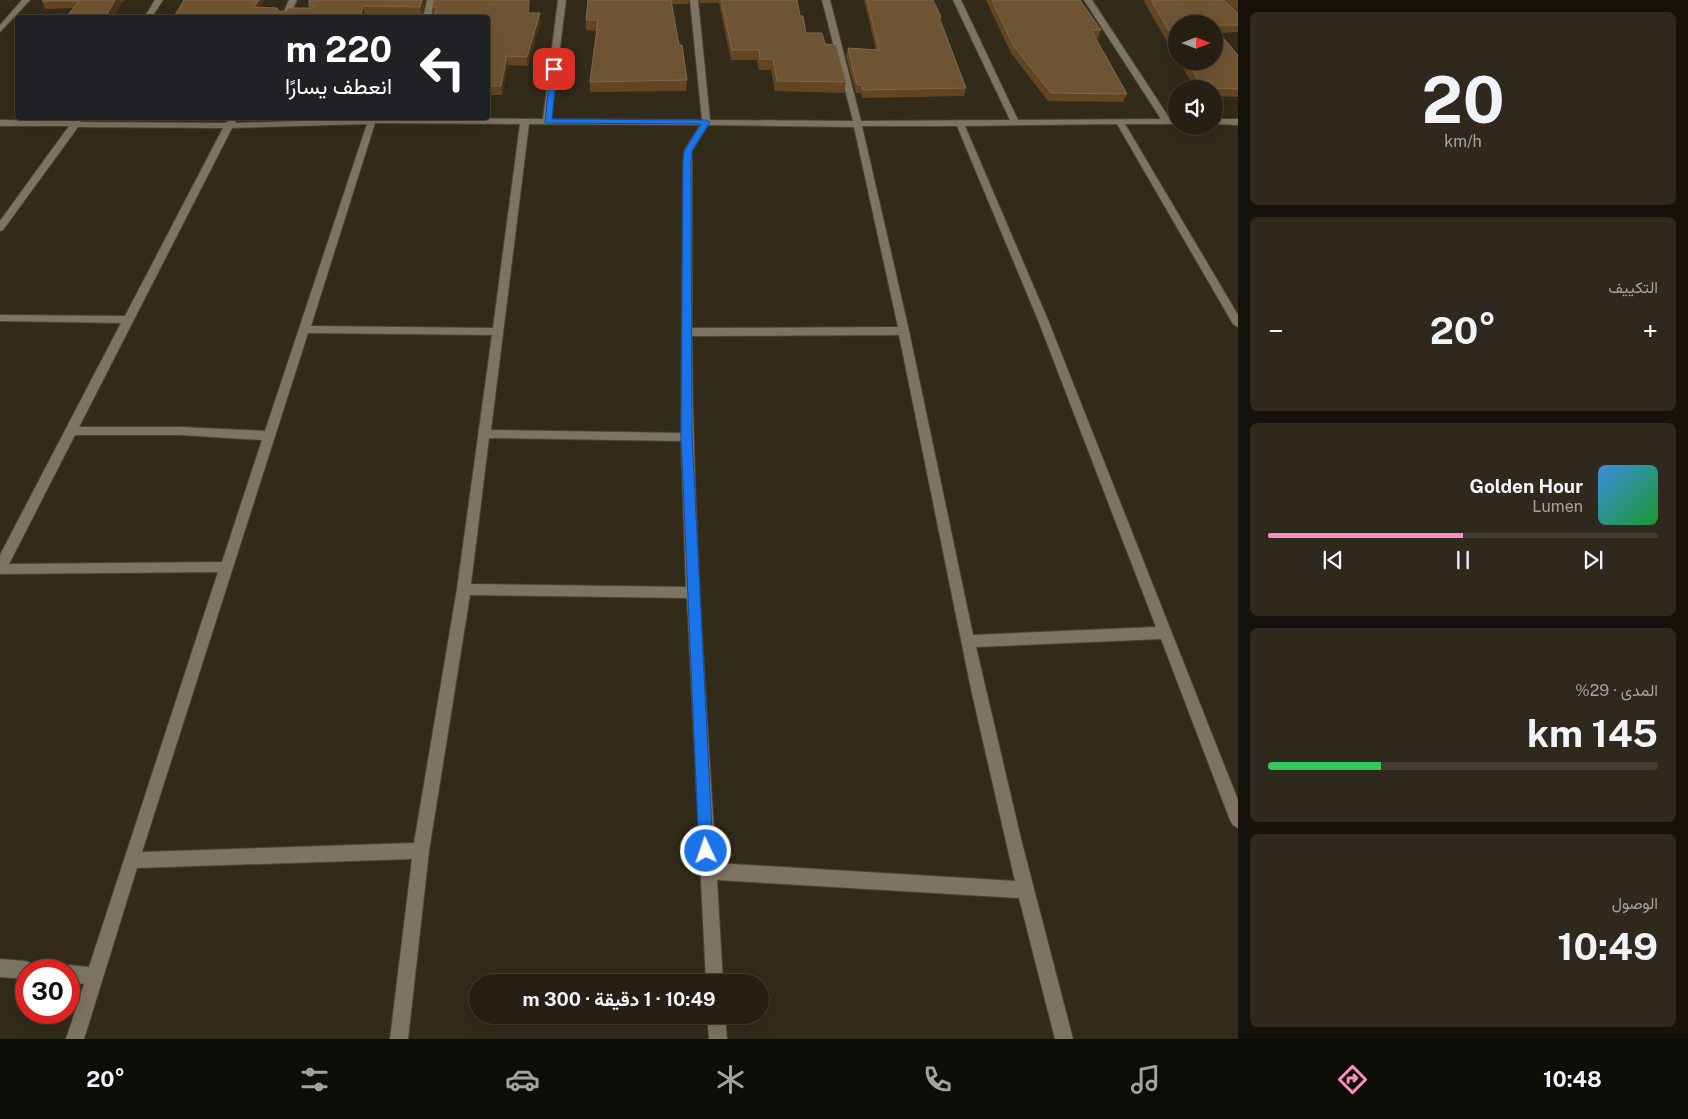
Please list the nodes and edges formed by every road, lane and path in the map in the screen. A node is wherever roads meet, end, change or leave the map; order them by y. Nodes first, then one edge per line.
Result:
1 (26, 0) edge
2 (159, 0) edge
3 (293, 0) edge
4 (432, 0) edge
5 (562, 0) edge
6 (694, 0) edge
7 (826, 0) edge
8 (957, 0) edge
9 (1088, 0) edge
10 (149, 15) edge
11 (286, 15) edge
12 (428, 15) edge
13 (0, 30) edge
14 (372, 120) joint
15 (462, 120) edge
16 (525, 121) junction
17 (548, 121) junction
18 (1167, 121) joint
19 (77, 122) edge
20 (231, 122) edge
21 (706, 122) junction
22 (1015, 122) junction
23 (1120, 122) junction
24 (1223, 122) edge
25 (1238, 122) edge
26 (0, 123) edge
27 (960, 123) junction
28 (857, 124) junction
29 (0, 228) edge
30 (0, 318) edge
31 (128, 320) junction
32 (1238, 324) edge
33 (305, 329) junction
34 (904, 331) junction
35 (497, 332) junction
36 (687, 332) junction
37 (70, 431) junction
38 (484, 434) junction
39 (270, 436) junction
40 (687, 436) junction
41 (226, 567) junction
42 (0, 568) edge
43 (464, 589) junction
44 (692, 593) junction
45 (1164, 633) junction
46 (968, 641) junction
47 (1238, 820) edge
48 (421, 851) junction
49 (131, 860) junction
50 (707, 871) junction
51 (1025, 890) junction
52 (0, 968) edge
53 (15, 969) edge
54 (713, 974) edge
55 (80, 975) edge
56 (96, 976) junction
57 (717, 1024) edge
58 (75, 1039) edge
59 (399, 1039) edge
60 (718, 1039) edge
61 (1064, 1039) edge

1 - 13 street
2 - 10 street
3 - 11 street
4 - 12 street
5 - 17 street
6 - 21 street
7 - 28 street
8 - 22 street
9 - 18 street
14 - 20 street
14 - 33 street
15 - 16 street
16 - 17 street
16 - 35 street
17 - 21 street
18 - 23 street
19 - 20 street
19 - 26 street
19 - 29 street
20 - 31 street
21 - 28 street
21 - 36 street
22 - 23 street
22 - 27 street
23 - 32 street
24 - 25 street
27 - 28 street
27 - 45 street
28 - 34 street
30 - 31 street
31 - 37 street
33 - 35 street
33 - 39 street
34 - 36 street
34 - 46 street
35 - 38 street
36 - 40 street
37 - 39 street
37 - 42 street
38 - 40 street
38 - 43 street
39 - 41 street
40 - 44 street
41 - 42 street
41 - 49 street
43 - 44 street
43 - 48 street
44 - 50 street
45 - 46 street
45 - 47 street
46 - 51 street
48 - 49 street
48 - 59 street
49 - 56 street
50 - 51 street
50 - 54 street
51 - 61 street
52 - 53 street
55 - 56 street
56 - 58 street
57 - 60 street

